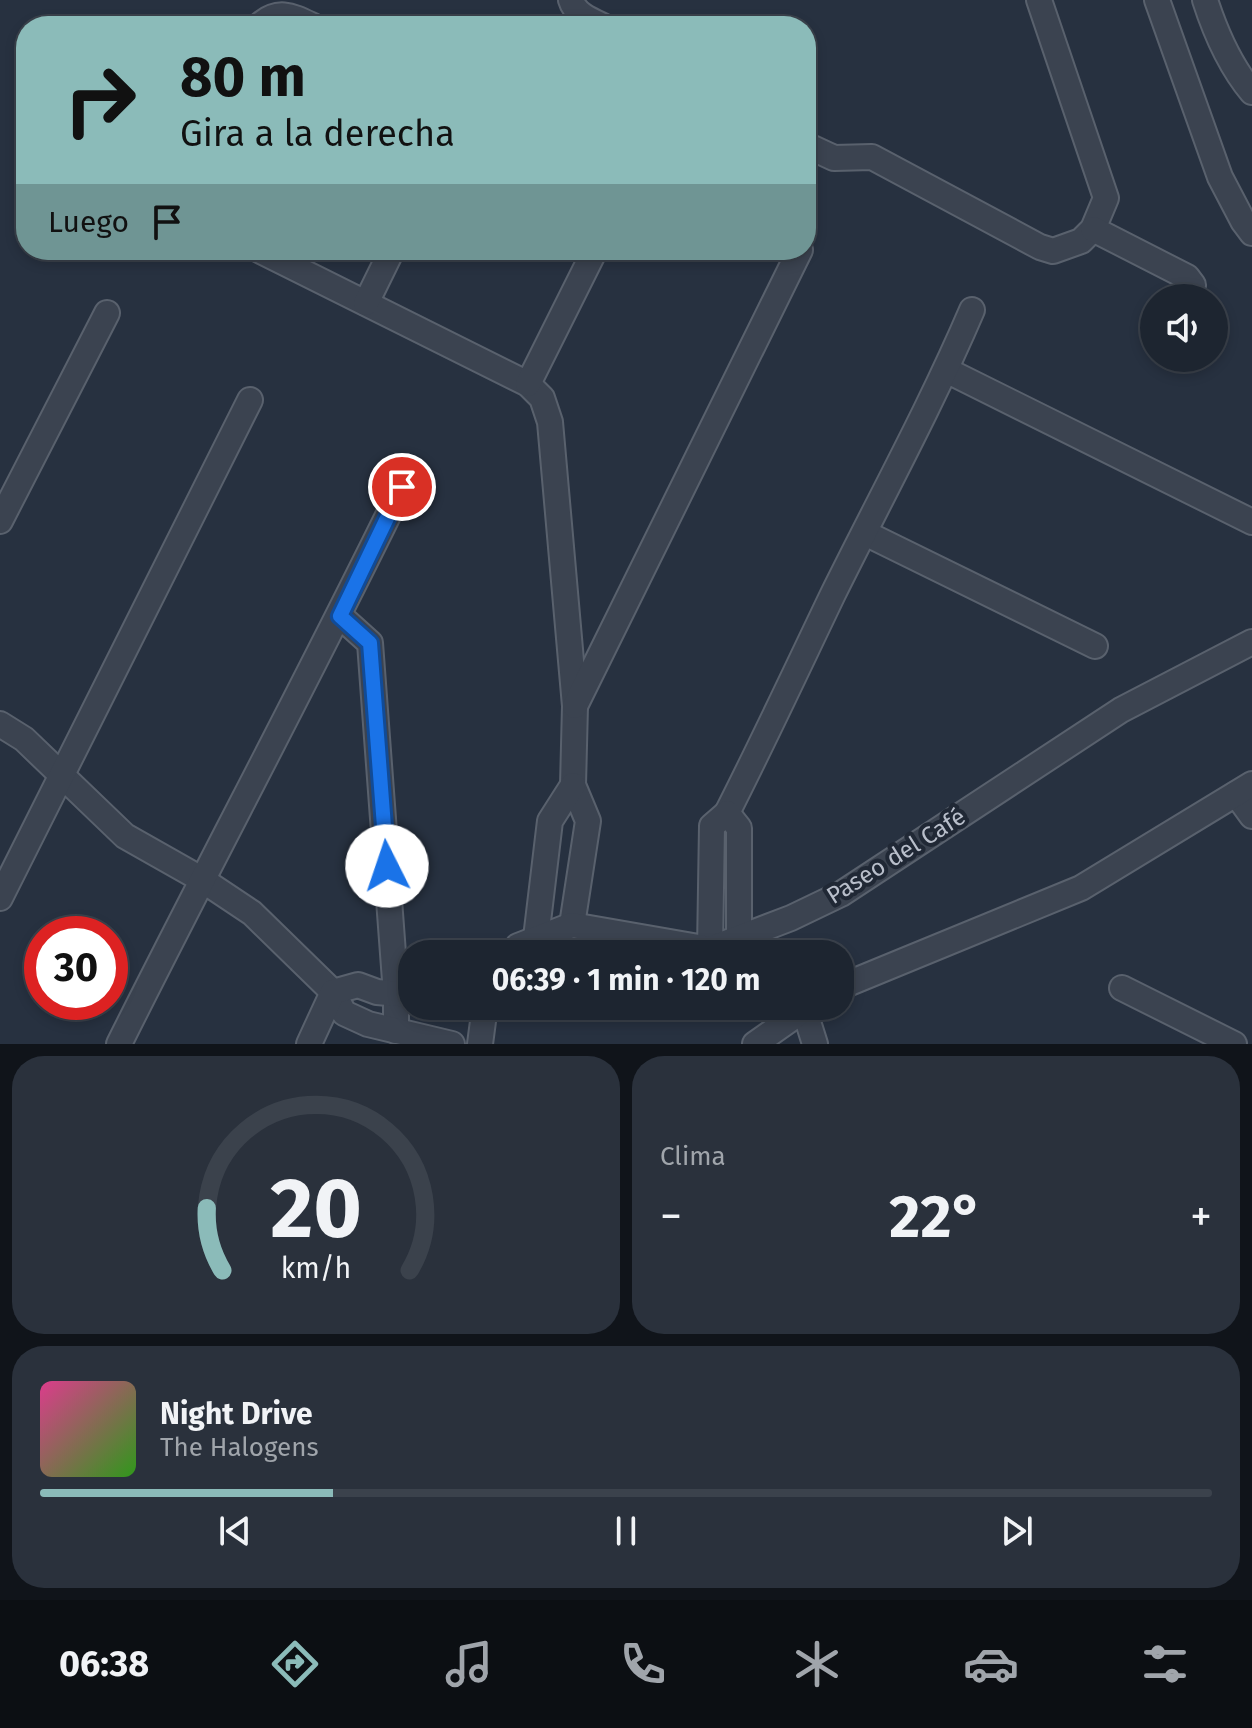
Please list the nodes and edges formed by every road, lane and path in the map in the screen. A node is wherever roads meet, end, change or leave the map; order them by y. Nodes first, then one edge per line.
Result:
1 (571, 0) edge
2 (1039, 0) edge
3 (1157, 0) edge
4 (1205, 0) edge
5 (272, 16) edge
6 (293, 16) edge
7 (583, 16) edge
8 (1252, 92) edge
9 (816, 150) edge
10 (1093, 229) junction
11 (1252, 233) edge
12 (279, 260) edge
13 (387, 260) edge
14 (590, 260) edge
15 (795, 260) edge
16 (1192, 284) edge
17 (366, 303) junction
18 (972, 310) dead end
19 (107, 313) dead end
20 (946, 370) junction
21 (528, 384) junction
22 (250, 400) dead end
23 (402, 487) dead end
24 (0, 521) edge
25 (1252, 522) edge
26 (865, 533) junction
27 (340, 616) junction
28 (1252, 642) edge
29 (1095, 646) dead end
30 (575, 706) junction
31 (0, 724) edge
32 (63, 776) junction
33 (573, 785) junction
34 (1244, 789) edge
35 (727, 813) junction
36 (1252, 816) edge
37 (201, 879) junction
38 (0, 898) edge
39 (572, 925) junction
40 (536, 938) junction
41 (739, 938) junction
42 (399, 940) edge
43 (532, 940) edge
44 (658, 940) edge
45 (710, 940) edge
46 (734, 940) edge
47 (854, 981) edge
48 (1122, 988) dead end
49 (333, 992) junction
50 (398, 994) edge
51 (398, 1020) edge
52 (483, 1020) edge
53 (790, 1020) edge
54 (810, 1020) edge
55 (396, 1031) junction
56 (119, 1044) edge
57 (309, 1044) edge
58 (452, 1044) edge
59 (480, 1044) edge
60 (755, 1044) edge
61 (815, 1044) edge
62 (1234, 1044) edge

1 - 7 street
2 - 10 street
3 - 11 street
4 - 8 street
5 - 6 street
9 - 10 street
10 - 16 street
12 - 17 street
13 - 17 street
14 - 21 street
15 - 30 street
17 - 21 street
18 - 20 street
19 - 24 street
20 - 25 street
20 - 26 street
21 - 30 street
22 - 32 street
23 - 27 street
26 - 29 street
26 - 35 street
27 - 37 street
27 - 42 street
28 - 41 street, Paseo del Café
30 - 33 street
31 - 32 street
32 - 37 street
32 - 38 street
33 - 39 street
33 - 40 street
34 - 36 street
34 - 47 street
35 - 41 street
35 - 45 street
37 - 49 street
37 - 56 street
39 - 40 street
39 - 44 street
40 - 43 street
41 - 46 street, Paseo del Café
48 - 62 street
49 - 50 street
49 - 55 street
49 - 57 street
51 - 55 street
52 - 59 street
53 - 60 street
54 - 61 street
55 - 58 street

